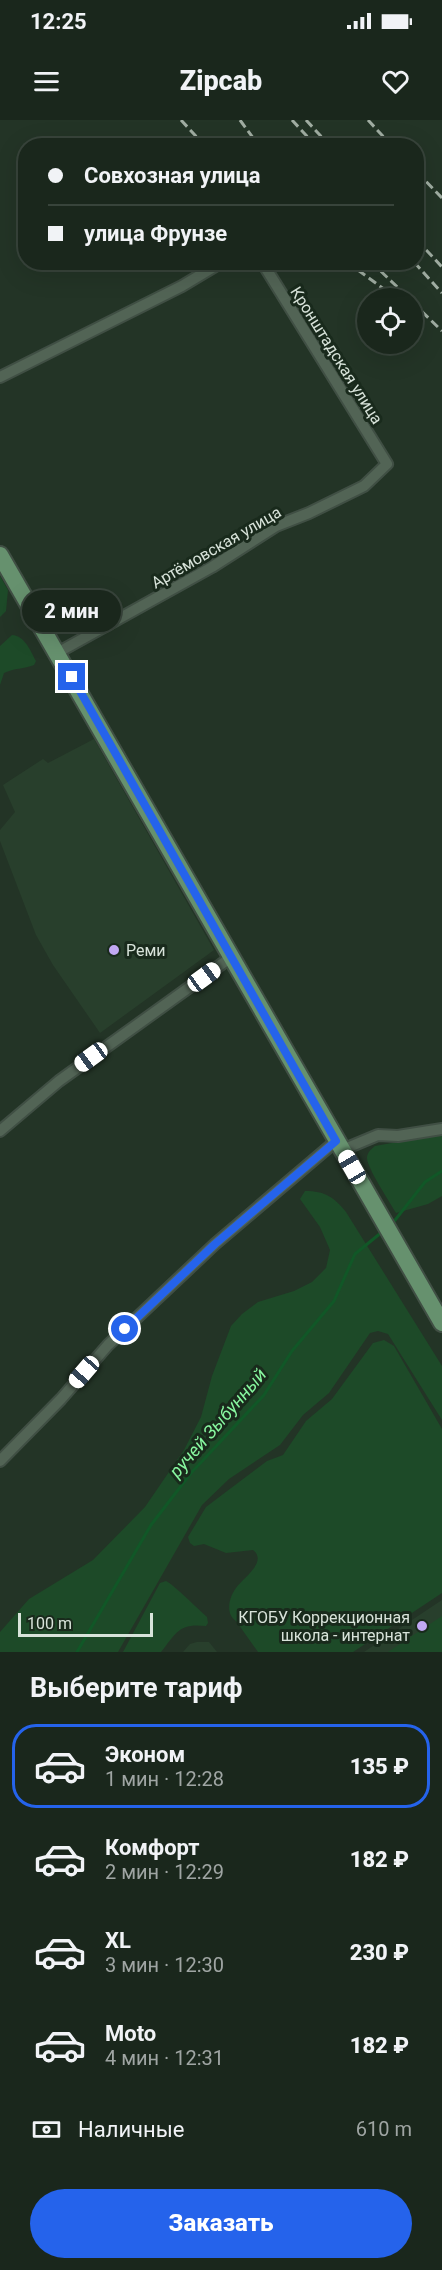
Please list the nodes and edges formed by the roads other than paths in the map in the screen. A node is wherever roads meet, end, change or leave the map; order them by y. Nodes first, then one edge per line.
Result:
1 (209, 270) edge
2 (267, 270) edge
3 (0, 377) edge
4 (387, 464) joint
5 (0, 555) edge
6 (57, 653) junction
7 (231, 958) junction
8 (442, 1129) edge
9 (0, 1131) edge
10 (339, 1145) junction
11 (442, 1323) edge
12 (0, 1461) edge

1 - 3 street
2 - 4 street, Кронштадская улица
4 - 6 street, Артёмовская улица
5 - 6 main road
6 - 7 main road
7 - 9 street
7 - 10 main road
8 - 10 street
10 - 11 main road
10 - 12 street

